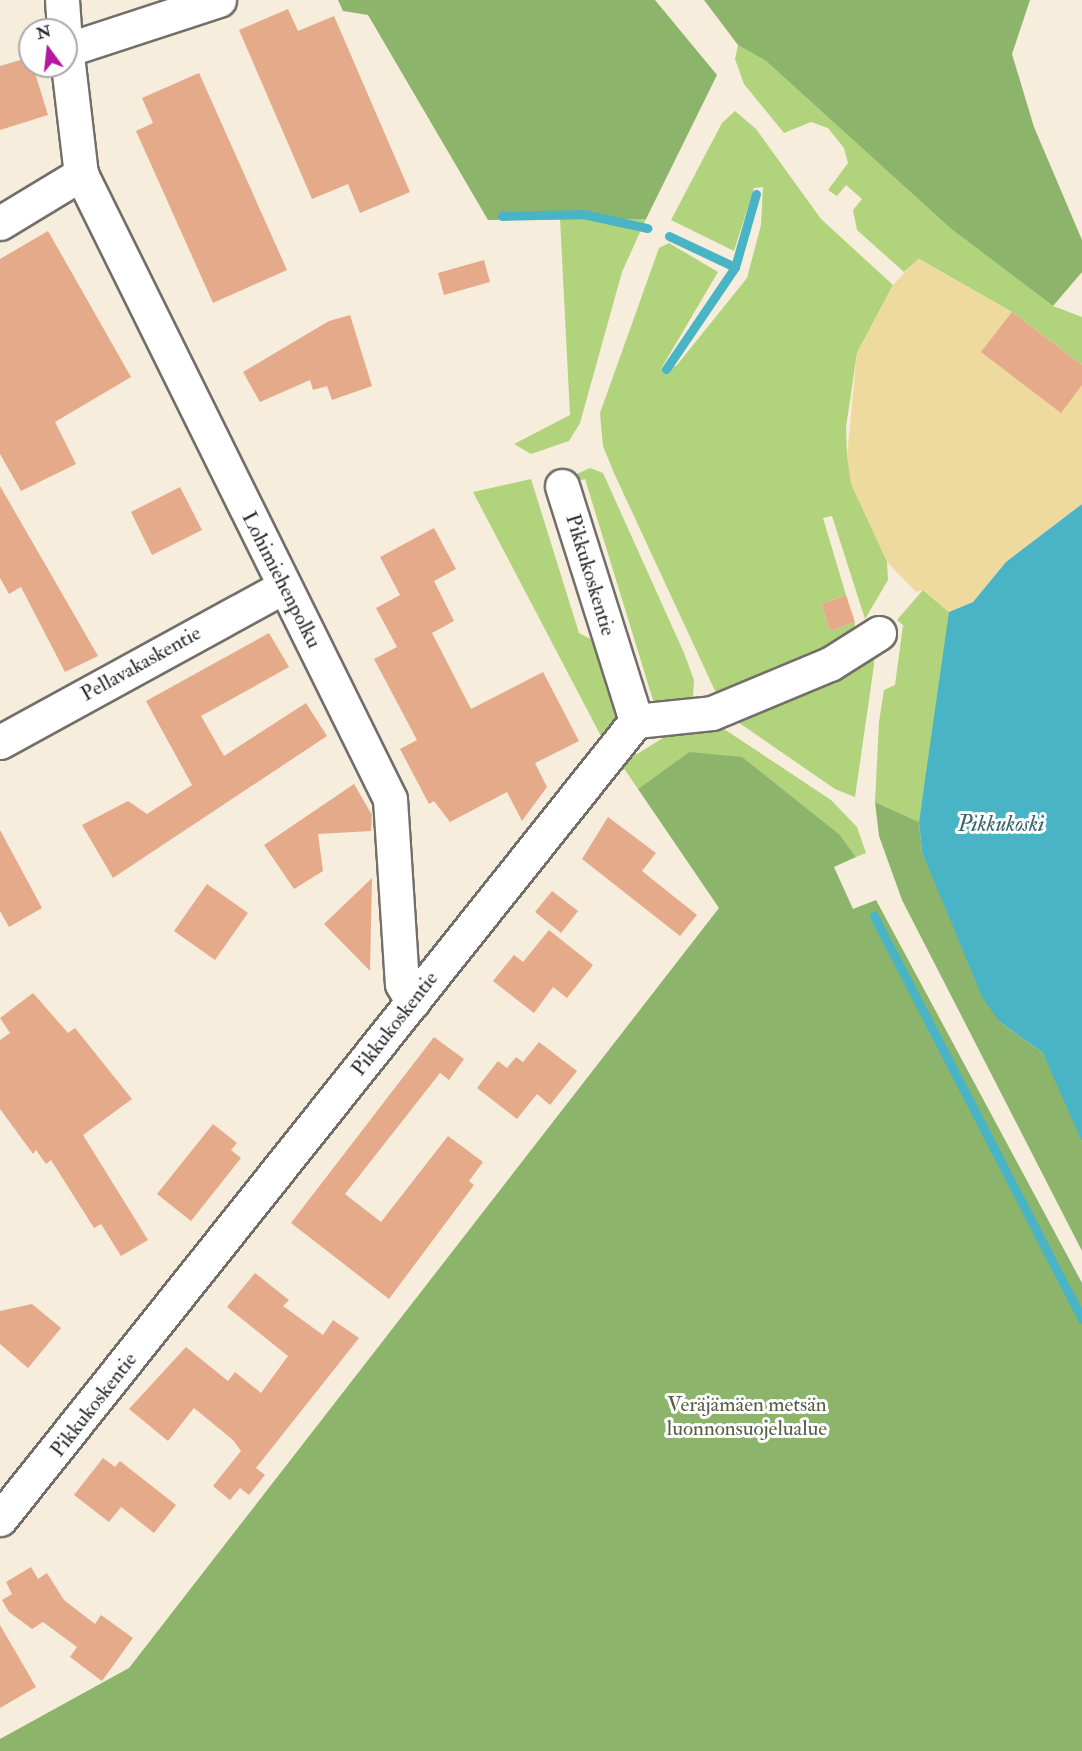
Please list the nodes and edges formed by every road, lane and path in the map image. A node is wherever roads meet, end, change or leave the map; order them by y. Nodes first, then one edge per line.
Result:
1 (62, 0) edge
2 (219, 0) edge
3 (63, 18) edge
4 (78, 45) edge
5 (69, 78) edge
6 (81, 174) junction
7 (0, 223) edge
8 (562, 486) dead end
9 (283, 587) junction
10 (879, 633) dead end
11 (636, 721) junction
12 (0, 742) edge
13 (413, 1002) junction
14 (0, 1519) edge

1 - 3 street
2 - 4 street
5 - 6 street, Lohimiehenpolku
6 - 7 street
6 - 9 street, Lohimiehenpolku
8 - 11 street, Pikkukoskentie
9 - 12 street, Pellavakaskentie
9 - 13 street, Lohimiehenpolku
10 - 11 street
11 - 13 street, Pikkukoskentie
13 - 14 street, Pikkukoskentie

